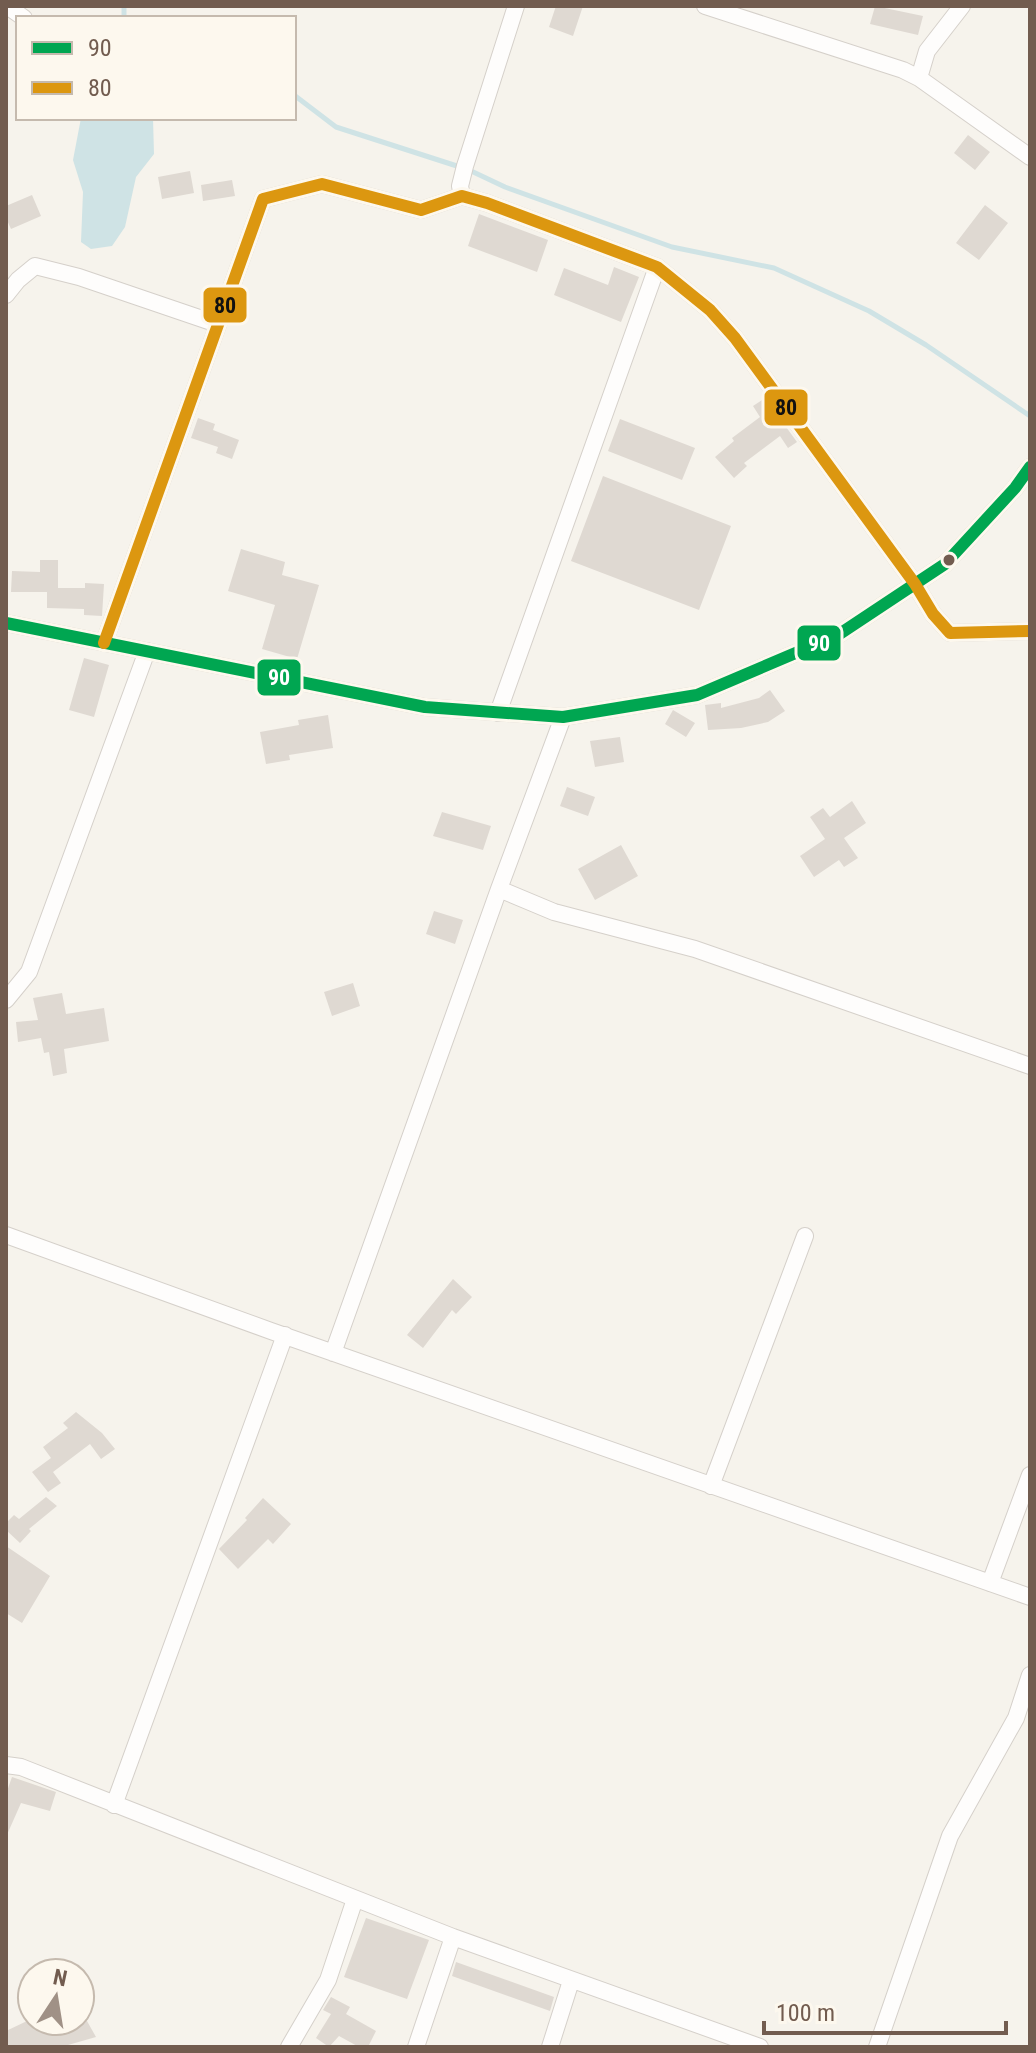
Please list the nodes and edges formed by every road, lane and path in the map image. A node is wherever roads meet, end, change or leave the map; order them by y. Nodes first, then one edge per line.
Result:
1 (516, 6) edge
2 (705, 6) edge
3 (962, 6) edge
4 (919, 78) junction
5 (1030, 157) edge
6 (462, 196) junction
7 (657, 267) junction
8 (6, 295) edge
9 (217, 324) junction
10 (1030, 467) edge
11 (915, 584) junction
12 (6, 623) edge
13 (1030, 631) edge
14 (104, 643) junction
15 (147, 651) junction
16 (498, 713) junction
17 (563, 717) junction
18 (499, 889) junction
19 (6, 1000) edge
20 (1030, 1066) edge
21 (6, 1235) edge
22 (805, 1236) dead end
23 (285, 1335) junction
24 (333, 1353) junction
25 (1030, 1475) edge
26 (711, 1486) junction
27 (990, 1583) junction
28 (1030, 1597) edge
29 (1030, 1675) edge
30 (6, 1765) edge
31 (114, 1805) junction
32 (355, 1899) junction
33 (453, 1937) junction
34 (571, 1981) junction
35 (289, 2047) edge
36 (416, 2047) edge
37 (550, 2047) edge
38 (760, 2047) edge
39 (877, 2047) edge

1 - 6 street
2 - 4 street
3 - 4 street
4 - 5 street
6 - 7 street
6 - 9 street
7 - 11 street
7 - 16 street
8 - 9 street
9 - 14 street
10 - 11 street
11 - 13 street
11 - 17 street
12 - 14 street
14 - 15 street
15 - 16 street
15 - 19 street
16 - 17 street
17 - 18 street
18 - 20 street
18 - 24 street
21 - 23 street
22 - 26 street
23 - 24 street
23 - 31 street
24 - 26 street
25 - 27 street
26 - 27 street
27 - 28 street
29 - 39 street
30 - 31 street
31 - 32 street
32 - 33 street
32 - 35 street
33 - 34 street
33 - 36 street
34 - 37 street
34 - 38 street

